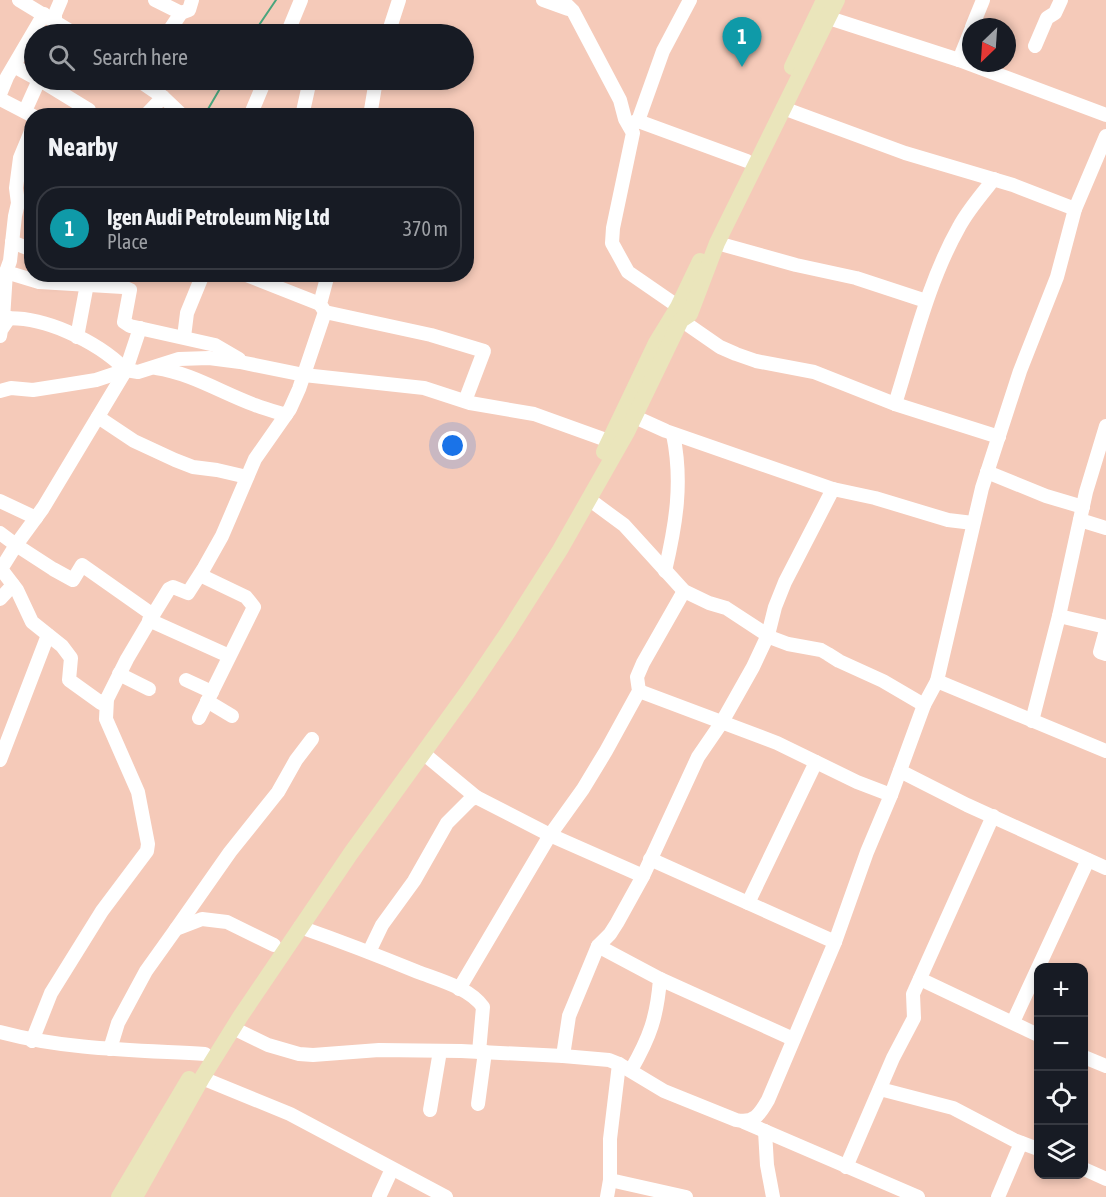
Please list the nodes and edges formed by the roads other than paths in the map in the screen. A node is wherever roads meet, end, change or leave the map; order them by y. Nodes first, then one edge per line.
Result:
1 (19, 0) edge
2 (60, 0) edge
3 (155, 0) edge
4 (192, 0) edge
5 (301, 0) edge
6 (543, 0) edge
7 (562, 0) edge
8 (690, 0) edge
9 (824, 0) edge
10 (837, 0) edge
11 (983, 0) edge
12 (1060, 0) edge
13 (395, 1) edge
14 (41, 11) edge
15 (573, 11) junction
16 (181, 13) junction
17 (829, 18) junction
18 (976, 18) edge
19 (60, 24) edge
20 (174, 24) edge
21 (291, 24) edge
22 (390, 24) edge
23 (24, 46) edge
24 (1035, 46) dead end
25 (962, 53) edge
26 (959, 60) junction
27 (14, 66) junction
28 (24, 72) edge
29 (36, 90) edge
30 (56, 90) edge
31 (154, 90) edge
32 (261, 90) edge
33 (308, 90) edge
34 (374, 90) edge
35 (0, 94) edge
36 (163, 97) junction
37 (0, 99) edge
38 (31, 108) edge
39 (86, 108) edge
40 (153, 108) edge
41 (175, 108) edge
42 (253, 108) edge
43 (304, 108) edge
44 (371, 108) edge
45 (783, 108) junction
46 (24, 111) edge
47 (1106, 115) edge
48 (635, 125) junction
49 (1105, 140) edge
50 (24, 148) edge
51 (747, 161) junction
52 (994, 179) junction
53 (1075, 209) junction
54 (12, 242) junction
55 (717, 243) junction
56 (24, 247) edge
57 (8, 266) junction
58 (24, 274) edge
59 (83, 282) edge
60 (97, 282) edge
61 (200, 282) edge
62 (262, 282) edge
63 (325, 282) edge
64 (926, 301) junction
65 (322, 308) junction
66 (683, 314) junction
67 (4, 319) edge
68 (141, 328) junction
69 (0, 336) edge
70 (184, 337) junction
71 (77, 338) junction
72 (246, 363) junction
73 (153, 368) junction
74 (126, 370) junction
75 (304, 375) junction
76 (0, 391) edge
77 (465, 401) junction
78 (895, 404) junction
79 (286, 416) junction
80 (98, 417) junction
81 (634, 417) junction
82 (1106, 426) edge
83 (673, 434) junction
84 (999, 437) junction
85 (609, 441) junction
86 (987, 471) junction
87 (247, 477) junction
88 (833, 489) junction
89 (590, 500) junction
90 (0, 501) edge
91 (1082, 514) junction
92 (36, 518) junction
93 (973, 523) junction
94 (1106, 528) edge
95 (0, 533) edge
96 (16, 545) junction
97 (665, 571) junction
98 (200, 575) junction
99 (14, 585) junction
100 (684, 591) junction
101 (0, 599) edge
102 (1059, 616) junction
103 (151, 617) junction
104 (1106, 628) edge
105 (48, 635) junction
106 (768, 635) junction
107 (1106, 654) edge
108 (229, 656) junction
109 (119, 674) junction
110 (186, 680) dead end
111 (937, 681) junction
112 (149, 689) dead end
113 (639, 691) junction
114 (209, 696) junction
115 (107, 699) junction
116 (924, 705) junction
117 (232, 716) dead end
118 (199, 718) dead end
119 (1032, 721) junction
120 (722, 722) junction
121 (312, 739) dead end
122 (1106, 751) edge
123 (423, 753) junction
124 (0, 760) edge
125 (816, 762) junction
126 (900, 771) junction
127 (891, 795) junction
128 (476, 797) junction
129 (993, 816) junction
130 (550, 836) junction
131 (650, 859) junction
132 (1088, 860) junction
133 (1106, 868) edge
134 (643, 876) junction
135 (748, 903) junction
136 (300, 927) junction
137 (176, 929) junction
138 (835, 942) junction
139 (274, 945) junction
140 (598, 946) junction
141 (369, 951) junction
142 (920, 978) junction
143 (660, 980) junction
144 (459, 989) junction
145 (1013, 1022) junction
146 (233, 1028) junction
147 (0, 1032) edge
148 (1034, 1033) edge
149 (793, 1039) junction
150 (32, 1041) junction
151 (110, 1049) junction
152 (440, 1051) junction
153 (482, 1052) junction
154 (205, 1054) junction
155 (563, 1056) junction
156 (1088, 1058) edge
157 (1106, 1066) edge
158 (625, 1067) junction
159 (202, 1078) junction
160 (880, 1089) junction
161 (478, 1104) dead end
162 (430, 1110) dead end
163 (744, 1122) junction
164 (765, 1131) junction
165 (1021, 1143) junction
166 (1034, 1148) edge
167 (846, 1167) junction
168 (392, 1169) junction
169 (1088, 1170) edge
170 (1106, 1179) edge
171 (610, 1180) junction
172 (119, 1197) edge
173 (135, 1197) edge
174 (379, 1197) edge
175 (446, 1197) edge
176 (607, 1197) edge
177 (686, 1197) edge
178 (772, 1197) edge
179 (917, 1197) edge
180 (998, 1197) edge

1 - 14 street
2 - 14 street
3 - 16 street
4 - 16 street
5 - 21 street
6 - 15 street
7 - 15 street
8 - 48 street
9 - 51 main road
10 - 17 main road
11 - 18 street
12 - 24 street
13 - 22 street
14 - 19 street
15 - 48 street
16 - 20 street
17 - 26 street
17 - 45 main road
23 - 27 street
25 - 26 street
26 - 47 street
27 - 28 street
27 - 35 street
29 - 38 street
30 - 39 street
31 - 36 street
32 - 42 street
33 - 43 street
34 - 44 street
36 - 40 street
36 - 41 street
37 - 46 street
45 - 52 street
45 - 55 main road
48 - 51 street
48 - 66 street
49 - 53 street
50 - 54 street
51 - 66 main road
52 - 53 street
52 - 64 street
53 - 84 street
54 - 56 street
54 - 57 street
55 - 64 street
55 - 66 main road
57 - 58 street
57 - 67 street
59 - 71 street
60 - 68 street
61 - 70 street
62 - 65 street
63 - 65 street
64 - 78 street
65 - 75 street
65 - 77 street
66 - 78 street
66 - 81 main road
66 - 85 main road
67 - 69 street
67 - 71 street
68 - 70 street
68 - 74 street
70 - 72 street
71 - 74 street
72 - 73 street
72 - 75 street
73 - 74 street
73 - 79 street
74 - 76 street
74 - 80 street
75 - 77 street
75 - 79 street
77 - 85 street
78 - 84 street
79 - 87 street
80 - 87 street
80 - 92 street
81 - 83 street
81 - 89 main road
82 - 91 street
83 - 88 street
83 - 97 street
84 - 86 street
85 - 139 main road
86 - 91 street
86 - 93 street
87 - 98 street
88 - 93 street
88 - 106 street
89 - 97 street
89 - 123 main road
90 - 92 street
91 - 94 street
91 - 102 street
92 - 96 street
93 - 111 street
95 - 96 street
96 - 99 street
96 - 103 street
97 - 100 street
98 - 103 street
98 - 108 street
99 - 101 street
99 - 105 street
100 - 106 street
100 - 113 street
102 - 104 street
102 - 119 street
103 - 108 street
103 - 109 street
104 - 107 street
105 - 115 street
105 - 124 street
106 - 116 street
106 - 120 street
108 - 114 street
109 - 112 street
109 - 115 street
110 - 114 street
111 - 116 street
111 - 119 street
113 - 120 street
113 - 130 street
114 - 117 street
114 - 118 street
115 - 150 street
116 - 126 street
119 - 122 street
120 - 125 street
120 - 131 street
121 - 137 street
123 - 128 street
123 - 136 main road
125 - 127 street
125 - 135 street
126 - 127 street
126 - 129 street
127 - 138 street
128 - 130 street
128 - 141 street
129 - 132 street
129 - 142 street
130 - 134 street
130 - 144 street
131 - 134 street
131 - 135 street
132 - 133 street
132 - 145 street
134 - 140 street
135 - 138 street
136 - 141 street
136 - 146 main road
137 - 139 street
137 - 151 street
138 - 149 street
139 - 154 main road
140 - 143 street
140 - 155 street
141 - 144 street
142 - 145 street
142 - 160 street
143 - 149 street
143 - 158 street
144 - 153 street
145 - 148 street
146 - 152 street
146 - 159 main road
147 - 150 street
149 - 163 street
150 - 151 street
151 - 154 street
152 - 153 street
152 - 162 street
153 - 155 street
153 - 161 street
154 - 172 main road
155 - 158 street
156 - 157 street
158 - 163 street
158 - 171 street
159 - 168 street
159 - 173 main road
160 - 165 street
160 - 167 street
163 - 164 street
164 - 167 street
164 - 178 street
165 - 166 street
165 - 180 street
167 - 179 street
168 - 174 street
168 - 175 street
169 - 170 street
171 - 176 street
171 - 177 street

